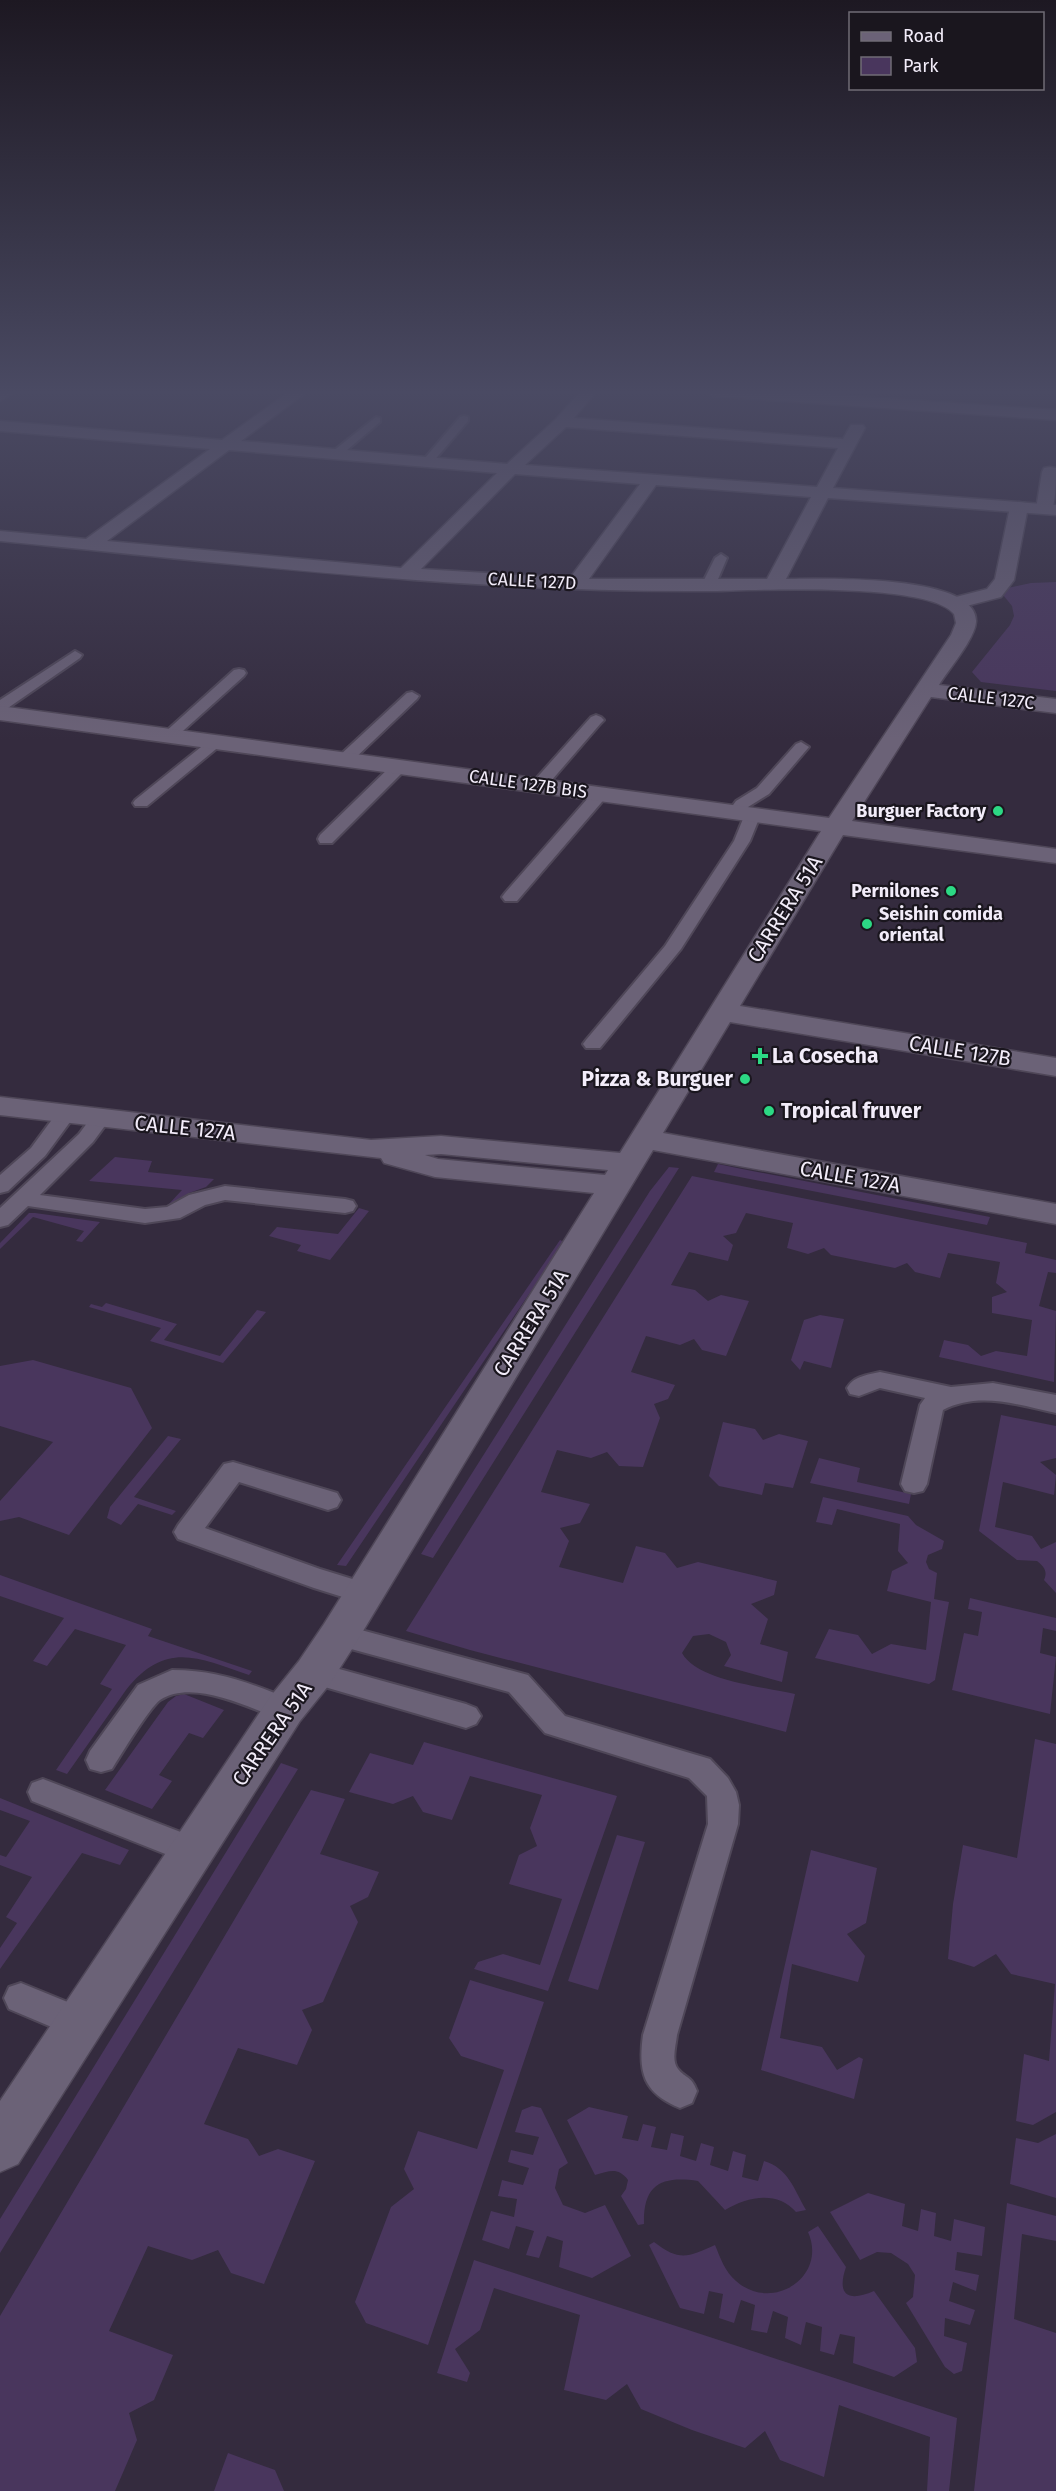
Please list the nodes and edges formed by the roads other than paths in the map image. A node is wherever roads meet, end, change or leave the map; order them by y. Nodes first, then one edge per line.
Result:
1 (141, 507) edge
2 (473, 507) edge
3 (631, 507) edge
4 (814, 507) edge
5 (1019, 507) edge
6 (1023, 507) edge
7 (1051, 509) edge
8 (0, 537) edge
9 (90, 544) junction
10 (721, 558) dead end
11 (407, 573) junction
12 (575, 584) junction
13 (709, 584) junction
14 (773, 585) junction
15 (955, 603) junction
16 (75, 655) dead end
17 (239, 673) dead end
18 (925, 690) junction
19 (412, 696) dead end
20 (1056, 706) edge
21 (0, 707) edge
22 (0, 713) edge
23 (596, 720) dead end
24 (169, 736) junction
25 (216, 742) junction
26 (801, 747) dead end
27 (345, 759) junction
28 (399, 766) junction
29 (539, 785) junction
30 (601, 793) junction
31 (141, 803) dead end
32 (745, 813) junction
33 (837, 825) junction
34 (326, 839) dead end
35 (1056, 856) edge
36 (512, 897) dead end
37 (722, 1012) junction
38 (593, 1044) dead end
39 (1056, 1067) edge
40 (0, 1106) edge
41 (66, 1114) junction
42 (100, 1119) junction
43 (629, 1162) junction
44 (0, 1186) edge
45 (23, 1199) junction
46 (345, 1206) dead end
47 (1056, 1214) edge
48 (0, 1220) edge
49 (859, 1388) dead end
50 (951, 1395) junction
51 (1056, 1404) edge
52 (914, 1484) dead end
53 (328, 1500) dead end
54 (365, 1593) junction
55 (339, 1635) junction
56 (314, 1673) junction
57 (285, 1709) junction
58 (466, 1716) dead end
59 (101, 1760) dead end
60 (43, 1792) dead end
61 (193, 1851) junction
62 (21, 1998) dead end
63 (81, 2023) junction
64 (680, 2091) dead end
65 (0, 2146) edge

1 - 9 street
2 - 11 street
3 - 12 street
4 - 14 street
5 - 15 street
6 - 7 street
8 - 9 street, CALLE 127D
9 - 11 street, CALLE 127D
10 - 13 lane
11 - 12 street, CALLE 127D
12 - 13 street, CALLE 127D
13 - 14 street, CALLE 127D
14 - 15 street, CALLE 127D
15 - 18 street, CARRERA 51A
16 - 21 lane
17 - 24 lane
18 - 20 street, CALLE 127C
18 - 33 street, CARRERA 51A
19 - 27 lane
22 - 24 street, CALLE 127B BIS
23 - 29 lane
24 - 25 street, CALLE 127B BIS
25 - 27 street, CALLE 127B BIS
25 - 31 lane
26 - 32 lane
27 - 28 street, CALLE 127B BIS
28 - 29 street, CALLE 127B BIS
28 - 34 lane
29 - 30 street, CALLE 127B BIS
30 - 32 street, CALLE 127B BIS
30 - 36 lane
32 - 33 street, CALLE 127B BIS
32 - 38 lane
33 - 35 street, CALLE 127B BIS
33 - 37 street, CARRERA 51A
37 - 39 street, CALLE 127B
37 - 43 street, CARRERA 51A
40 - 41 street, CALLE 127A
41 - 42 street, CALLE 127A
41 - 44 lane
42 - 43 street, CALLE 127A
42 - 45 lane
43 - 47 street, CALLE 127A
43 - 54 street, CARRERA 51A
45 - 46 lane
45 - 48 lane
49 - 50 lane
50 - 51 lane
50 - 52 lane
53 - 54 lane
54 - 55 street, CARRERA 51A
55 - 56 street, CARRERA 51A
55 - 64 lane
56 - 57 street, CARRERA 51A
56 - 58 lane
57 - 59 lane
57 - 61 street, CARRERA 51A
60 - 61 lane
61 - 63 street, CARRERA 51A
62 - 63 lane
63 - 65 street, CARRERA 51A

